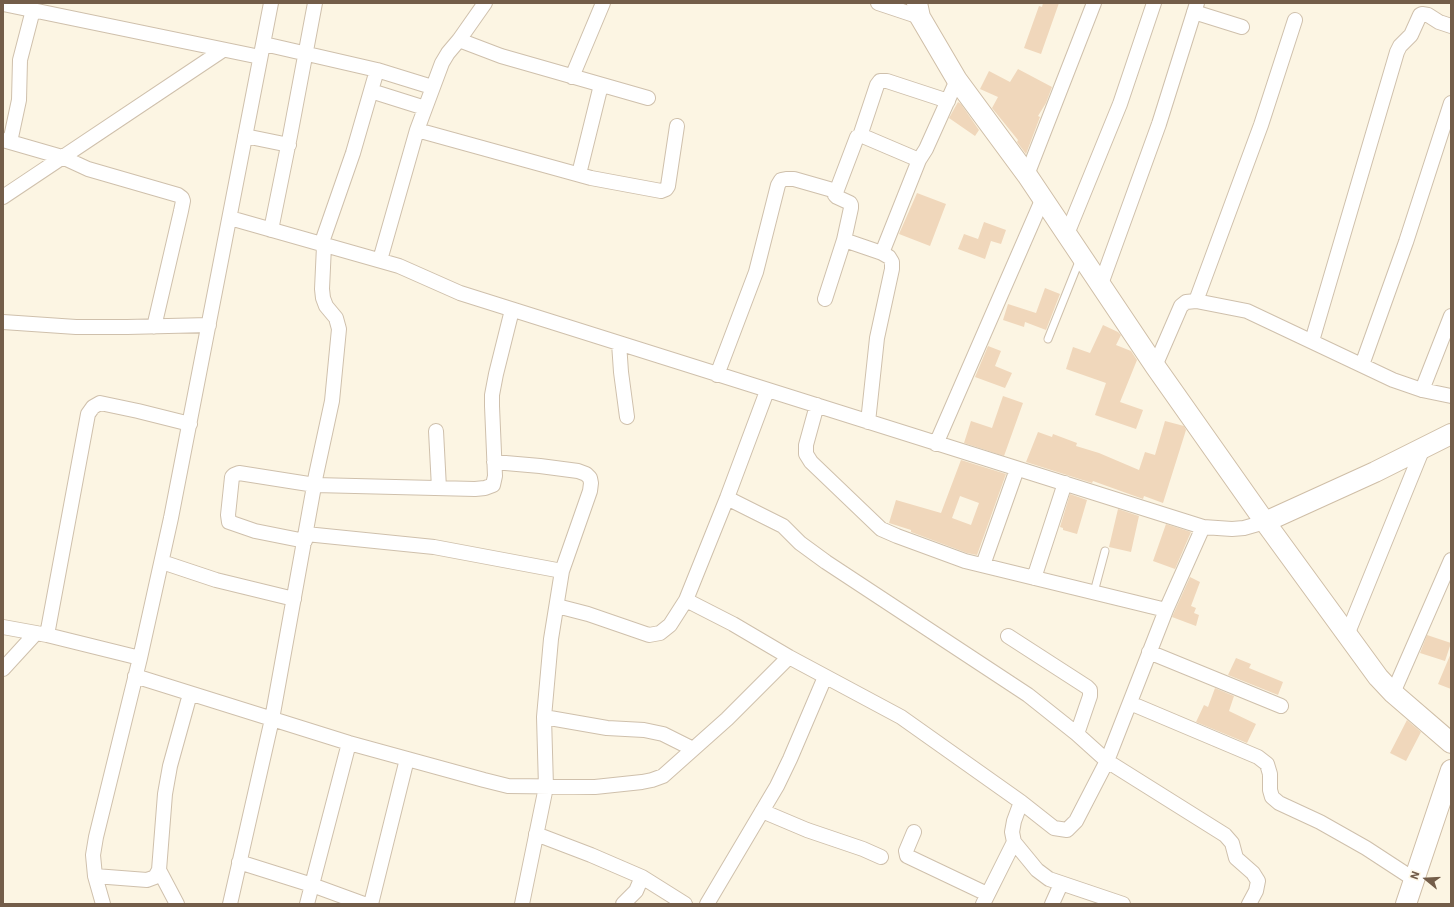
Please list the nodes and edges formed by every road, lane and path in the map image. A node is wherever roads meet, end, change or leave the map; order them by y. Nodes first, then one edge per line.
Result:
1 (271, 3) edge
2 (314, 3) edge
3 (485, 3) edge
4 (602, 3) edge
5 (878, 3) edge
6 (1094, 3) edge
7 (1154, 3) edge
8 (3, 4) edge
9 (1196, 8) edge
10 (33, 10) junction
11 (918, 10) edge
12 (1295, 20) dead end
13 (1451, 26) edge
14 (1242, 27) dead end
15 (459, 40) junction
16 (264, 44) junction
17 (223, 50) junction
18 (305, 54) junction
19 (260, 57) junction
20 (377, 70) junction
21 (572, 77) junction
22 (957, 80) junction
23 (601, 85) junction
24 (432, 87) junction
25 (371, 91) junction
26 (648, 98) dead end
27 (948, 101) junction
28 (1451, 103) edge
29 (425, 108) junction
30 (677, 126) dead end
31 (417, 130) junction
32 (245, 136) junction
33 (860, 136) junction
34 (7, 141) edge
35 (288, 145) junction
36 (62, 157) junction
37 (920, 160) junction
38 (579, 174) junction
39 (1027, 176) junction
40 (836, 191) junction
41 (3, 197) edge
42 (1043, 198) junction
43 (230, 218) junction
44 (271, 230) junction
45 (1067, 234) junction
46 (844, 240) junction
47 (323, 245) junction
48 (882, 253) junction
49 (1081, 256) junction
50 (380, 260) junction
51 (1101, 284) junction
52 (825, 299) dead end
53 (1196, 301) junction
54 (512, 310) junction
55 (1451, 316) edge
56 (3, 322) edge
57 (209, 325) junction
58 (154, 327) junction
59 (1048, 339) dead end
60 (1312, 341) junction
61 (619, 343) junction
62 (1362, 365) junction
63 (1155, 366) junction
64 (717, 375) junction
65 (1422, 390) junction
66 (767, 391) junction
67 (1451, 396) edge
68 (817, 405) junction
69 (627, 417) dead end
70 (868, 422) junction
71 (190, 424) junction
72 (436, 431) dead end
73 (1451, 434) edge
74 (936, 444) junction
75 (1422, 448) junction
76 (494, 462) junction
77 (1017, 469) junction
78 (1064, 483) junction
79 (315, 485) junction
80 (439, 488) junction
81 (727, 498) junction
82 (1265, 522) junction
83 (1203, 527) junction
84 (306, 538) junction
85 (1105, 551) dead end
86 (1451, 560) edge
87 (162, 562) junction
88 (983, 565) junction
89 (562, 571) junction
90 (1034, 578) junction
91 (1094, 592) junction
92 (294, 599) junction
93 (686, 600) junction
94 (557, 606) junction
95 (1166, 610) junction
96 (3, 626) edge
97 (42, 634) junction
98 (1347, 635) junction
99 (1008, 636) dead end
100 (1150, 652) junction
101 (789, 657) junction
102 (140, 658) junction
103 (3, 669) edge
104 (135, 676) junction
105 (825, 677) junction
106 (1392, 693) junction
107 (190, 694) junction
108 (1130, 703) junction
109 (1281, 706) dead end
110 (544, 717) junction
111 (272, 719) junction
112 (1077, 734) junction
113 (349, 743) junction
114 (1451, 743) edge
115 (693, 749) junction
116 (407, 759) junction
117 (1106, 761) junction
118 (1451, 770) edge
119 (546, 787) junction
120 (1021, 802) junction
121 (762, 811) junction
122 (914, 832) dead end
123 (536, 834) junction
124 (1014, 842) junction
125 (881, 858) dead end
126 (239, 862) junction
127 (160, 870) junction
128 (95, 876) junction
129 (642, 877) junction
130 (1415, 880) junction
131 (1061, 884) junction
132 (312, 885) junction
133 (985, 899) edge
134 (103, 904) edge
135 (177, 904) edge
136 (230, 904) edge
137 (307, 904) edge
138 (364, 904) edge
139 (371, 904) edge
140 (522, 904) edge
141 (623, 904) edge
142 (685, 904) edge
143 (707, 904) edge
144 (1052, 904) edge
145 (1123, 904) edge
146 (1250, 904) edge
147 (1406, 904) edge

1 - 16 street
2 - 18 street
3 - 15 street
4 - 21 street
5 - 11 street
6 - 39 street
7 - 45 street
8 - 10 street
9 - 14 street
9 - 51 street
10 - 17 street
10 - 34 street
11 - 22 street
12 - 53 street
13 - 60 street
15 - 21 street
15 - 24 street
16 - 18 street
16 - 19 street
17 - 19 street
17 - 36 street
18 - 20 street
18 - 35 street
19 - 32 street
20 - 24 street
20 - 25 street
21 - 23 street
22 - 27 street
22 - 39 street
23 - 26 street
23 - 38 street
24 - 29 street
25 - 29 street
25 - 47 street
27 - 33 street
27 - 37 street
28 - 62 street
29 - 31 street
30 - 38 street
31 - 38 street
31 - 50 street
32 - 35 street
32 - 43 street
33 - 37 street
33 - 40 street
34 - 36 street
35 - 44 street
36 - 41 street
36 - 58 street
37 - 48 street
39 - 42 street
40 - 46 street
40 - 64 street
42 - 45 street
42 - 74 street
43 - 44 street
43 - 57 street
44 - 47 street
45 - 49 street
46 - 48 street
46 - 52 street
47 - 50 street
47 - 79 street
48 - 70 street
49 - 51 street
49 - 59 lane
50 - 54 street
51 - 63 street
53 - 60 street
53 - 63 street
54 - 61 street
54 - 76 street
55 - 65 street
56 - 58 street
57 - 58 street
57 - 71 street
60 - 62 street
61 - 64 street
61 - 69 street
62 - 65 street
63 - 82 street
64 - 66 street
65 - 67 street
66 - 68 street
66 - 81 street
68 - 70 street
68 - 88 street
70 - 74 street
71 - 87 street
71 - 97 street
72 - 80 street
73 - 75 street
74 - 77 street
75 - 82 street
75 - 98 street
76 - 80 street
76 - 89 street
77 - 78 street
77 - 88 street
78 - 83 street
78 - 90 street
79 - 80 street
79 - 84 street
79 - 84 street
81 - 93 street
81 - 112 street
82 - 83 street
82 - 98 street
83 - 95 street
84 - 89 street
84 - 92 street
85 - 91 lane
86 - 106 street
87 - 92 street
87 - 102 street
88 - 90 street
89 - 94 street
90 - 91 street
91 - 95 street
92 - 111 street
93 - 94 street
93 - 101 street
94 - 110 street
95 - 100 street
96 - 97 street
97 - 102 street
97 - 103 street
98 - 106 street
99 - 112 street
100 - 108 street
100 - 109 street
101 - 105 street
101 - 115 street
102 - 104 street
104 - 107 street
104 - 128 street
105 - 120 street
105 - 121 street
106 - 114 street
107 - 111 street
107 - 127 street
108 - 117 street
108 - 130 street
110 - 115 street
110 - 119 street
111 - 113 street
111 - 126 street
112 - 117 street
113 - 116 street
113 - 132 street
115 - 119 street
116 - 119 street
116 - 139 street
117 - 120 street
117 - 146 street
118 - 130 street
119 - 123 street
120 - 124 street
121 - 125 street
121 - 143 street
122 - 133 street
123 - 129 street
123 - 140 street
124 - 131 street
124 - 133 street
126 - 132 street
126 - 136 street
127 - 128 street
127 - 135 street
128 - 134 street
129 - 141 street
129 - 142 street
130 - 147 street
131 - 144 street
131 - 145 street
132 - 137 street
132 - 138 street

